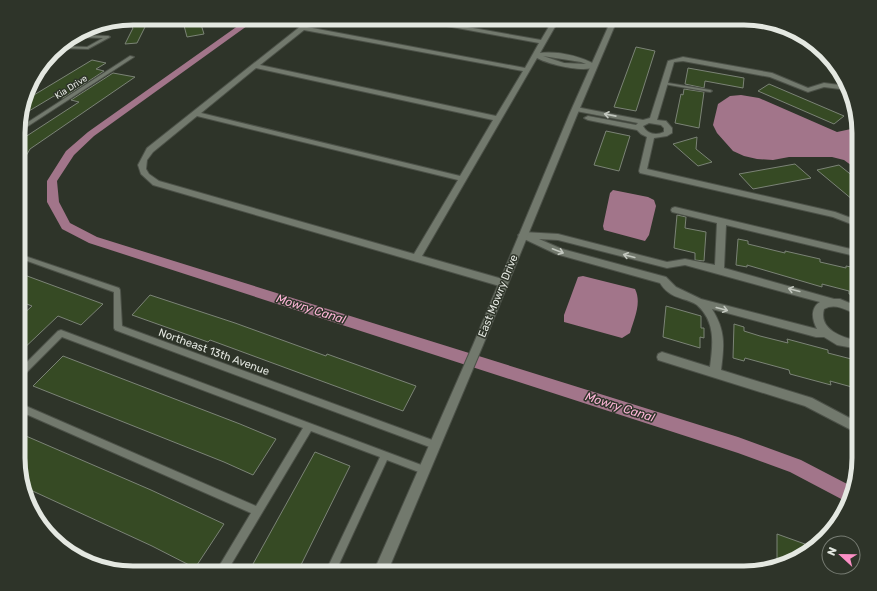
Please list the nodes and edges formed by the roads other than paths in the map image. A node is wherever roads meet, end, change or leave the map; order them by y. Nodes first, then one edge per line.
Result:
1 (307, 25) edge
2 (446, 25) edge
3 (553, 25) edge
4 (612, 25) edge
5 (303, 28) junction
6 (84, 37) edge
7 (543, 42) junction
8 (68, 47) edge
9 (536, 55) junction
10 (132, 57) dead end
11 (255, 66) junction
12 (594, 66) junction
13 (527, 70) junction
14 (664, 83) junction
15 (842, 87) edge
16 (710, 92) dead end
17 (574, 112) junction
18 (196, 114) junction
19 (498, 119) junction
20 (653, 121) junction
21 (642, 125) junction
22 (26, 126) edge
23 (652, 136) junction
24 (463, 179) junction
25 (675, 210) dead end
26 (722, 221) junction
27 (852, 221) edge
28 (522, 235) junction
29 (852, 252) edge
30 (25, 258) edge
31 (416, 258) junction
32 (667, 265) junction
33 (719, 270) junction
34 (663, 280) junction
35 (503, 283) junction
36 (699, 302) junction
37 (831, 302) junction
38 (852, 308) edge
39 (826, 332) junction
40 (852, 344) edge
41 (662, 357) dead end
42 (25, 369) edge
43 (715, 373) junction
44 (25, 410) edge
45 (852, 424) edge
46 (309, 427) junction
47 (435, 445) junction
48 (385, 456) junction
49 (424, 470) junction
50 (257, 511) junction
51 (224, 566) edge
52 (333, 566) edge
53 (383, 566) edge

1 - 5 street
2 - 7 street
3 - 7 street
4 - 12 street, East Mowry Drive
5 - 11 street
5 - 13 street
6 - 8 lane
7 - 9 street
9 - 12 street
9 - 13 street
10 - 22 lane, Kia Drive
11 - 18 street
11 - 19 street
12 - 17 street, East Mowry Drive
13 - 19 street
14 - 15 street
14 - 16 lane
14 - 20 street
17 - 21 street
17 - 28 street, East Mowry Drive
18 - 24 street
18 - 31 street
19 - 24 street
20 - 21 street
20 - 23 street
21 - 23 street
23 - 27 street
24 - 31 street
25 - 26 street
26 - 29 street
26 - 33 street
32 -> 28 street
28 -> 34 street
28 - 35 street, East Mowry Drive
30 - 47 lane, Northeast 13th Avenue
31 - 35 street
32 - 33 street
32 - 34 street
37 -> 33 street
34 - 36 street
35 - 47 street, East Mowry Drive
36 -> 39 street
36 - 43 street
37 - 38 street
37 - 39 street
39 - 40 street
41 - 43 street
42 - 46 lane
43 - 45 street
44 - 50 lane
46 - 48 lane
46 - 50 lane
47 - 49 street, East Mowry Drive
48 - 49 lane
48 - 52 lane
49 - 53 street, East Mowry Drive
50 - 51 lane

